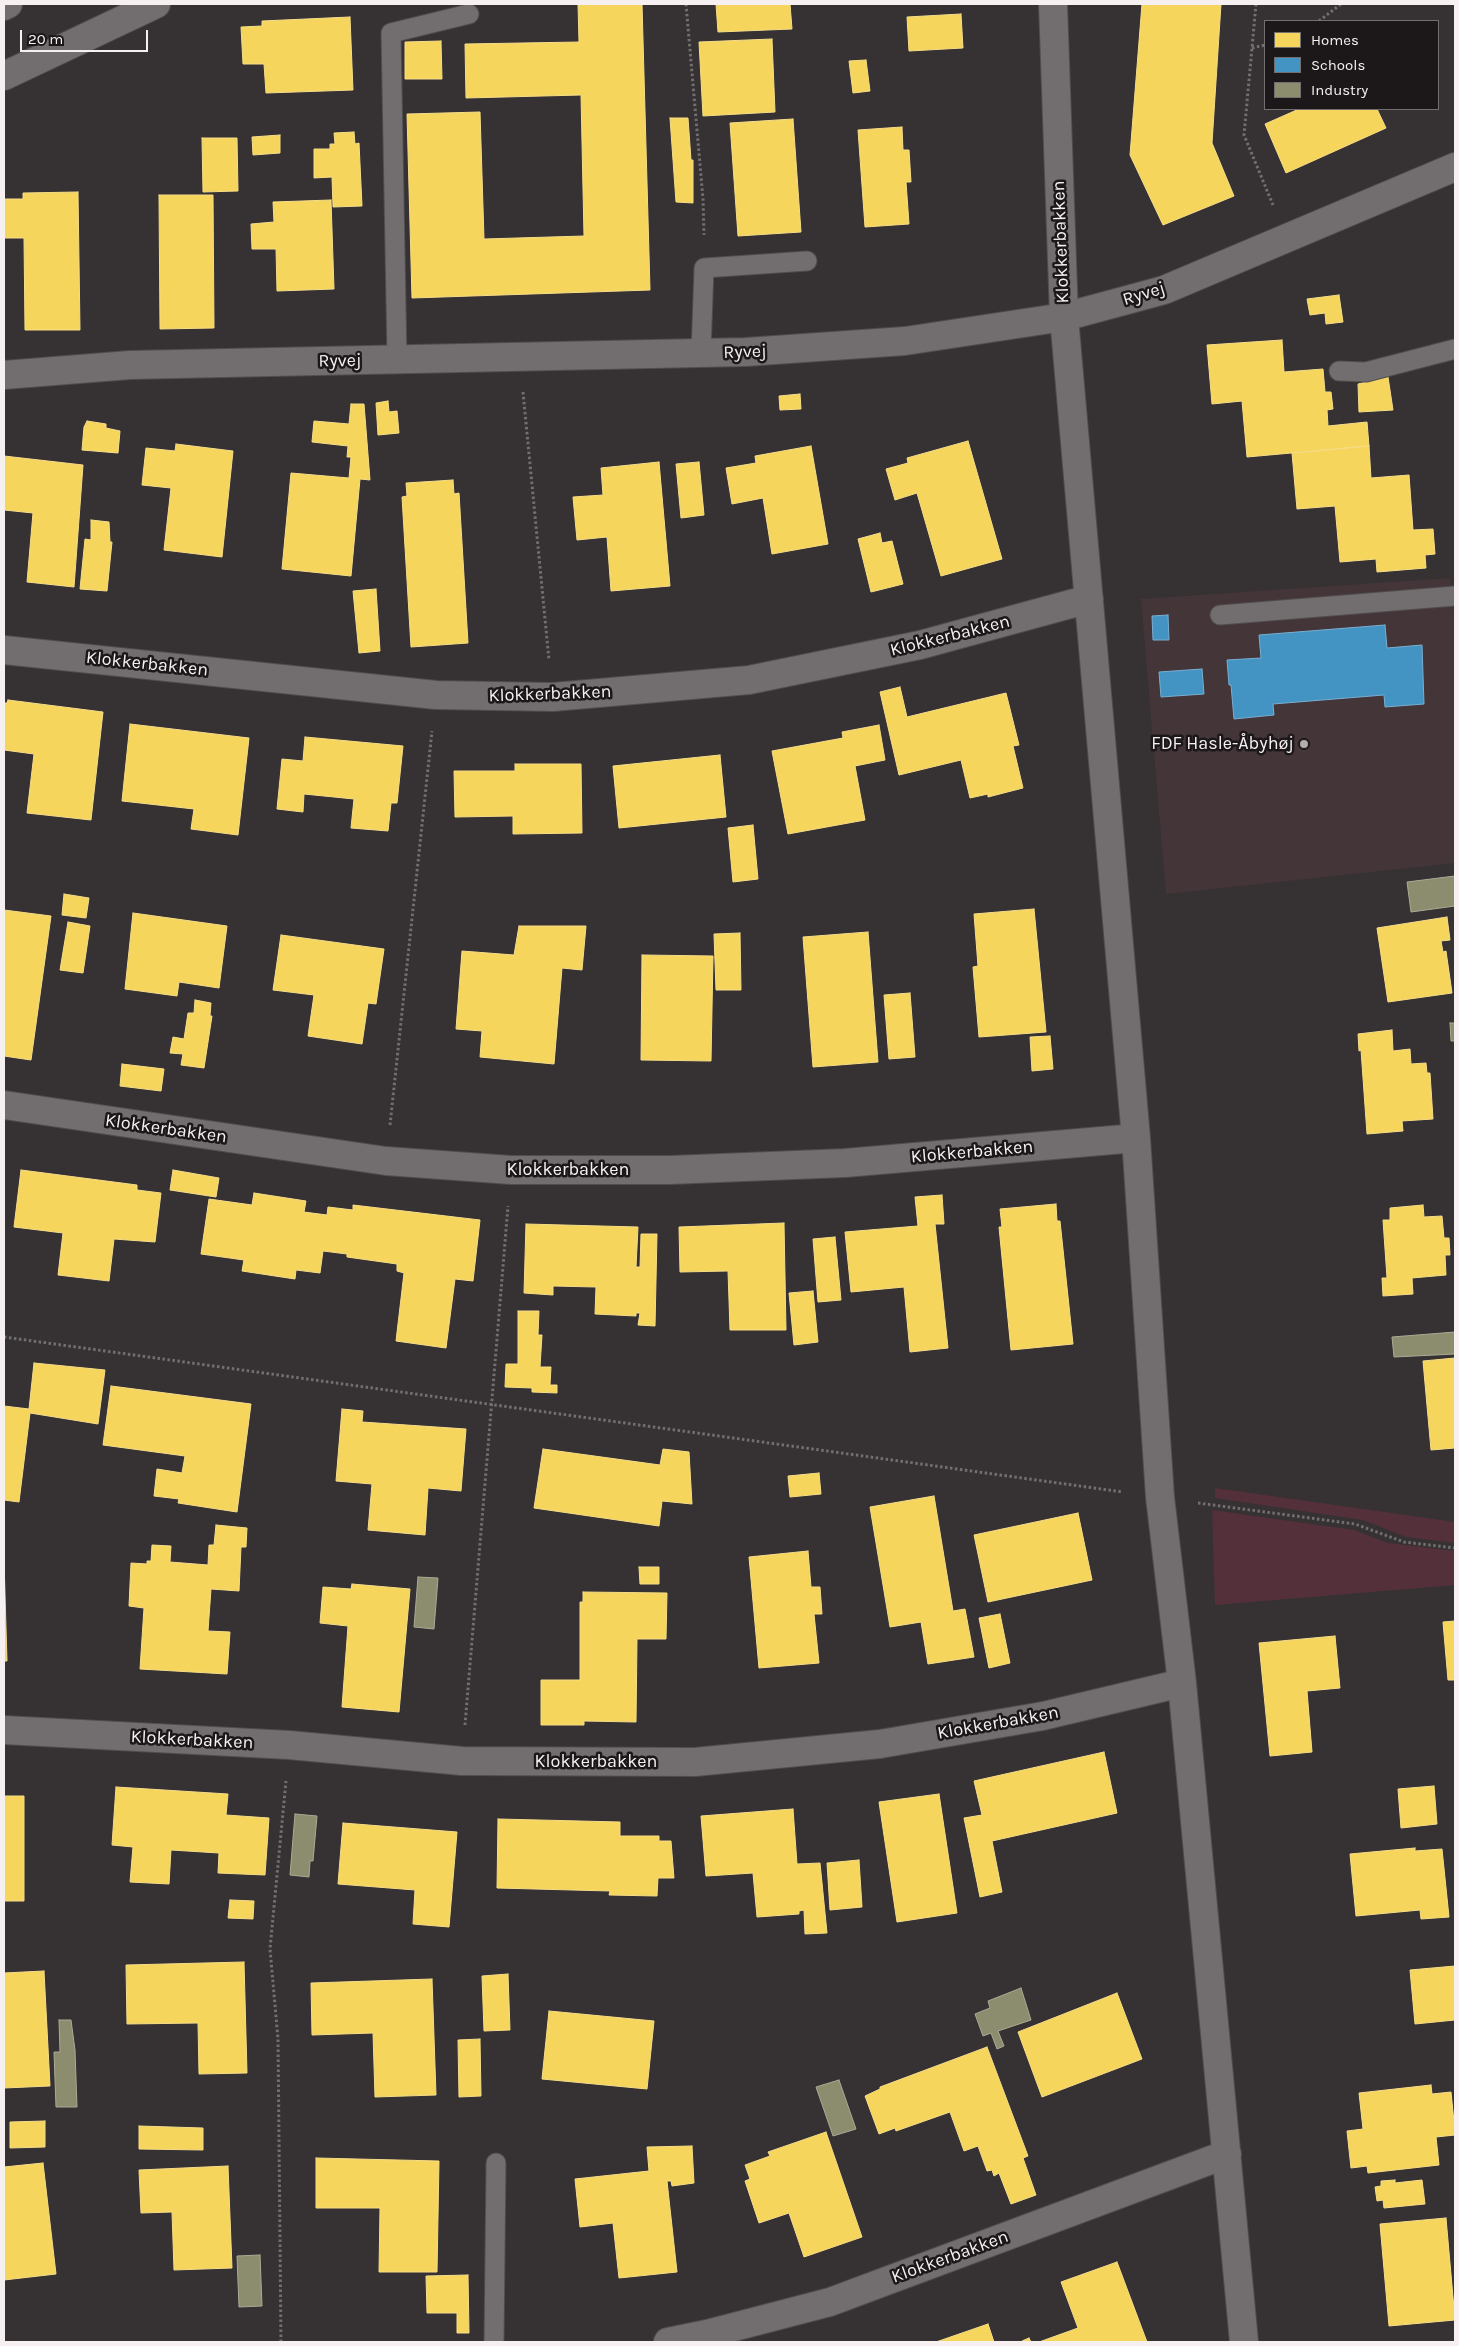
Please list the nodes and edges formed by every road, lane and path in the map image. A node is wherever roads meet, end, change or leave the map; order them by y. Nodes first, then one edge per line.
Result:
1 (8, 4) edge
2 (156, 4) edge
3 (686, 4) edge
4 (1052, 4) edge
5 (1256, 4) edge
6 (1341, 4) edge
7 (4, 6) edge
8 (121, 11) edge
9 (469, 14) dead end
10 (1320, 20) edge
11 (1264, 45) edge
12 (1252, 48) junction
13 (4, 76) edge
14 (1455, 167) edge
15 (1287, 238) junction
16 (807, 261) dead end
17 (704, 268) junction
18 (1064, 317) junction
19 (1455, 349) edge
20 (701, 353) junction
21 (520, 357) junction
22 (397, 360) junction
23 (1339, 371) dead end
24 (4, 375) edge
25 (1455, 596) edge
26 (1089, 599) junction
27 (1220, 615) dead end
28 (4, 650) edge
29 (436, 695) junction
30 (553, 697) junction
31 (4, 1104) edge
32 (1136, 1138) junction
33 (386, 1161) junction
34 (511, 1170) junction
35 (4, 1337) edge
36 (493, 1404) junction
37 (1160, 1497) junction
38 (1455, 1548) edge
39 (1182, 1683) junction
40 (4, 1730) edge
41 (289, 1745) junction
42 (462, 1761) junction
43 (1226, 2154) junction
44 (496, 2164) dead end
45 (280, 2342) edge
46 (494, 2342) edge
47 (668, 2342) edge
48 (1244, 2342) edge

1 - 7 street
2 - 8 street
3 - 17 path
4 - 18 street, Klokkerbakken
5 - 12 path
6 - 10 path
8 - 13 street
9 - 22 lane
11 - 12 path
12 - 15 path
14 - 15 street, Ryvej
15 - 18 street, Ryvej
16 - 17 lane
17 - 20 lane
18 - 20 street, Ryvej
18 - 26 street, Klokkerbakken
19 - 23 lane
20 - 21 street, Ryvej
21 - 22 street, Ryvej
21 - 30 path
22 - 24 street, Ryvej
25 - 27 lane
26 - 30 street, Klokkerbakken
26 - 32 street, Klokkerbakken
28 - 29 street, Klokkerbakken
29 - 30 street, Klokkerbakken
29 - 33 path
31 - 33 street, Klokkerbakken
32 - 34 street, Klokkerbakken
32 - 37 street, Klokkerbakken
33 - 34 street, Klokkerbakken
34 - 36 path
35 - 36 path
36 - 37 path
36 - 42 path
37 - 38 path
37 - 39 street, Klokkerbakken
39 - 42 street, Klokkerbakken
39 - 43 street, Klokkerbakken
40 - 41 street, Klokkerbakken
41 - 42 street, Klokkerbakken
41 - 45 path
43 - 47 street, Klokkerbakken
43 - 48 street, Klokkerbakken
44 - 46 lane

